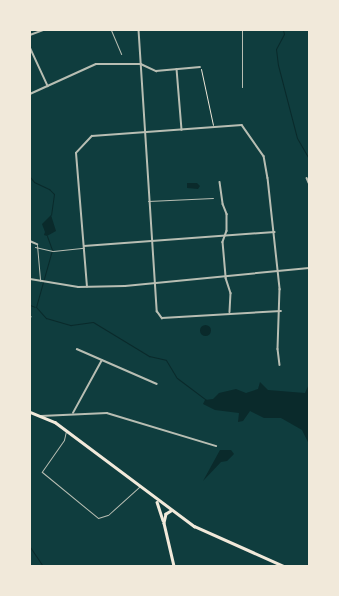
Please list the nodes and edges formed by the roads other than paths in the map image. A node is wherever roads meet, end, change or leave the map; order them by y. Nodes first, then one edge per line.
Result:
1 (44, 30) edge
2 (111, 30) edge
3 (139, 30) edge
4 (242, 30) edge
5 (30, 36) edge
6 (30, 47) edge
7 (121, 54) dead end
8 (141, 64) junction
9 (200, 66) road end
10 (177, 69) junction
11 (48, 86) junction
12 (242, 87) dead end
13 (30, 94) edge
14 (182, 130) junction
15 (144, 132) junction
16 (308, 178) dead end
17 (220, 182) dead end
18 (309, 183) edge
19 (213, 198) dead end
20 (148, 201) junction
21 (274, 232) junction
22 (225, 235) junction
23 (30, 241) edge
24 (150, 241) junction
25 (37, 244) joint
26 (35, 247) junction
27 (84, 247) junction
28 (309, 268) edge
29 (278, 273) junction
30 (30, 278) edge
31 (226, 278) junction
32 (40, 281) junction
33 (154, 284) junction
34 (87, 287) junction
35 (281, 311) junction
36 (230, 312) junction
37 (77, 349) dead end
38 (102, 360) junction
39 (280, 365) dead end
40 (156, 384) dead end
41 (30, 412) edge
42 (73, 413) junction
43 (41, 416) junction
44 (66, 431) junction
45 (216, 446) dead end
46 (139, 487) junction
47 (156, 500) junction
48 (172, 511) junction
49 (164, 523) junction
50 (174, 566) edge
51 (284, 566) edge

1 - 5 street
2 - 7 street
3 - 8 street
4 - 12 street
6 - 11 street
8 - 10 street
8 - 11 street
8 - 15 street
9 - 10 street
10 - 14 street
11 - 13 street
14 - 15 street
14 - 21 street
15 - 20 street
15 - 27 street
16 - 18 street
17 - 22 street
19 - 20 street
20 - 24 street
21 - 22 street
21 - 29 street
22 - 24 street
22 - 31 street
23 - 25 street
24 - 27 street
24 - 33 street
25 - 26 street
26 - 27 street
26 - 32 street
27 - 34 street
28 - 29 street
29 - 31 street
29 - 35 street
30 - 32 street
31 - 33 street
31 - 36 street
32 - 34 street
33 - 34 street
33 - 36 street
35 - 36 street
35 - 39 street
37 - 38 street
38 - 40 street
38 - 42 street
41 - 43 main road
42 - 43 street
42 - 45 street
43 - 44 main road
44 - 46 main road
44 - 46 street
46 - 47 main road
47 - 48 main road
47 - 49 main road
48 - 49 main road
48 - 51 main road
49 - 50 main road

